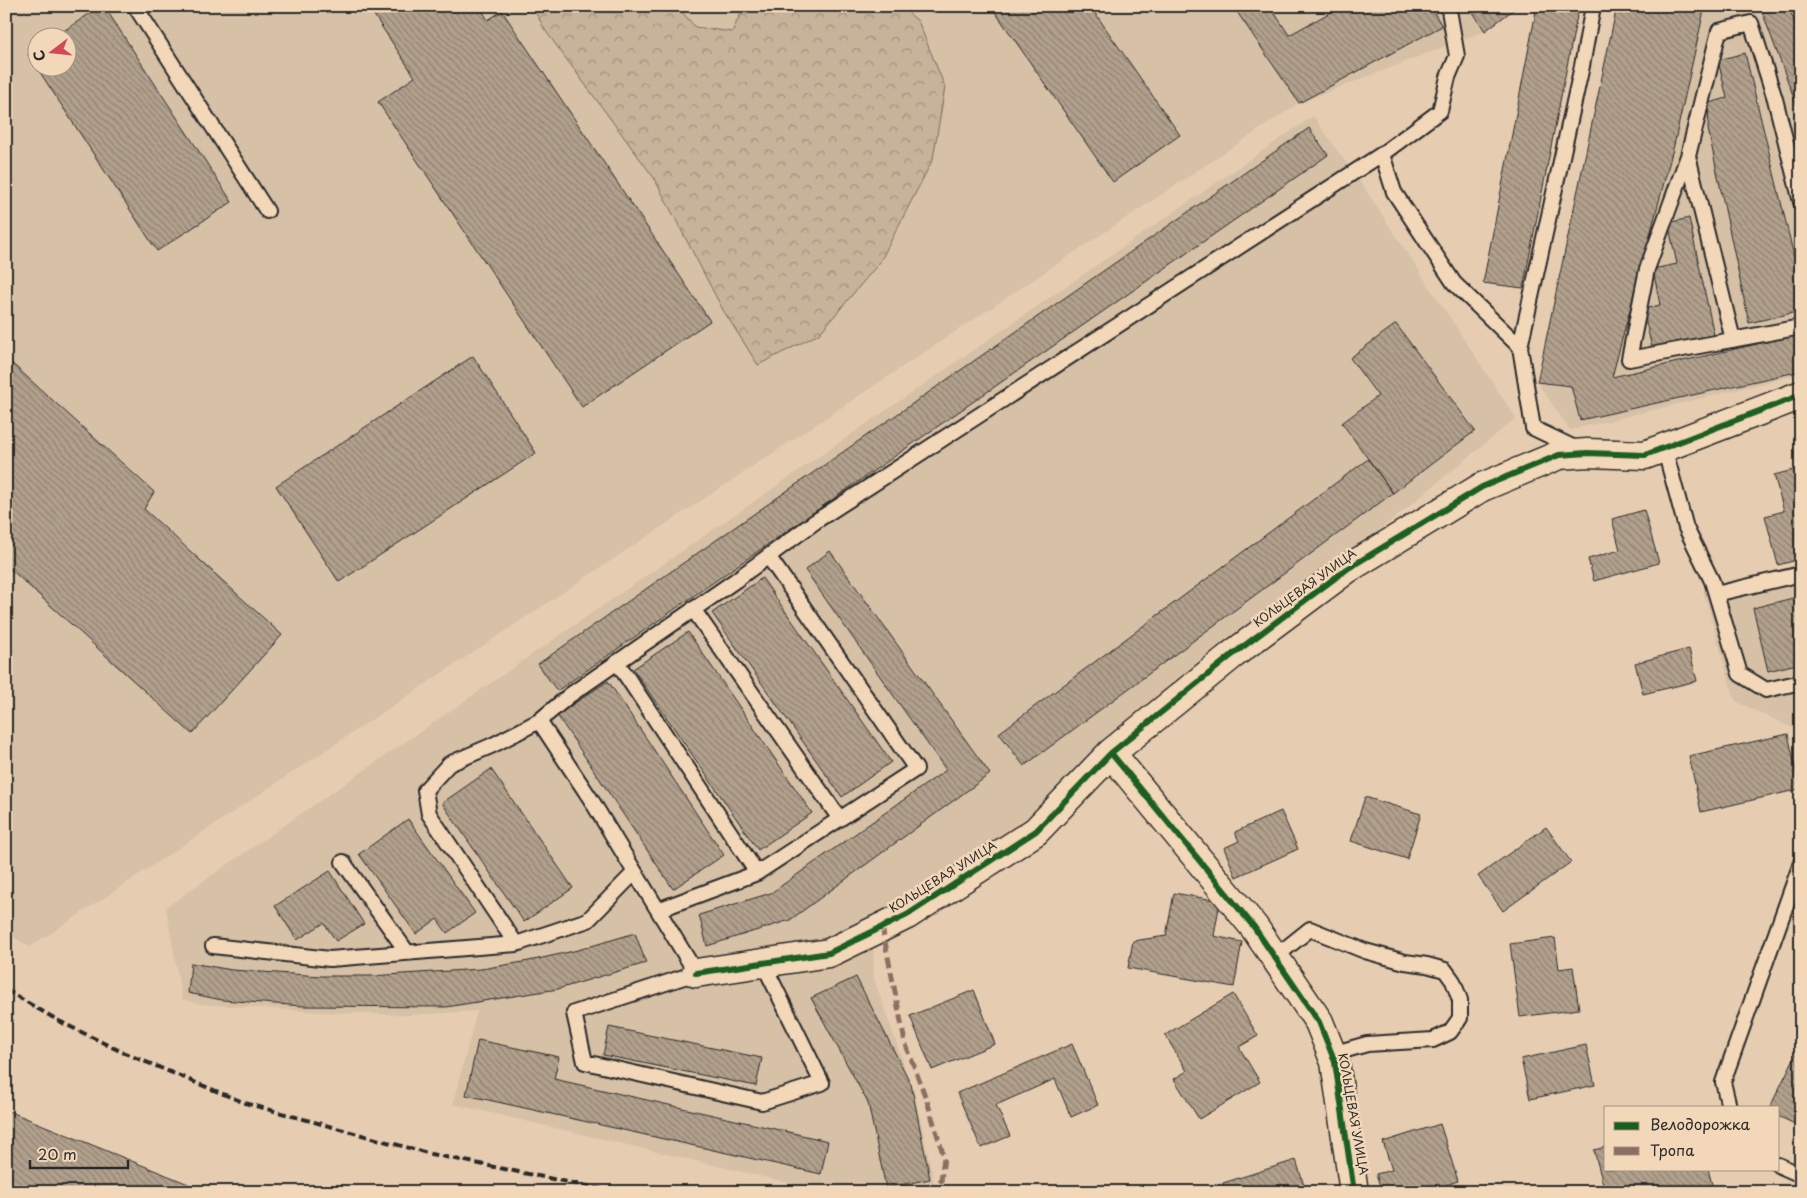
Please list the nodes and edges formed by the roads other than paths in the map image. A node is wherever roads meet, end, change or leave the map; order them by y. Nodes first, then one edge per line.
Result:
1 (135, 6) edge
2 (1446, 6) edge
3 (1593, 6) edge
4 (1382, 154) junction
5 (1688, 156) junction
6 (1801, 202) edge
7 (267, 211) dead end
8 (1801, 326) edge
9 (1733, 340) junction
10 (1520, 347) junction
11 (1801, 395) edge
12 (1664, 447) junction
13 (1587, 453) junction
14 (768, 556) junction
15 (1801, 574) edge
16 (1716, 594) junction
17 (693, 610) junction
18 (617, 662) junction
19 (1801, 682) edge
20 (539, 721) junction
21 (1111, 753) junction
22 (840, 818) junction
23 (343, 862) dead end
24 (1801, 863) edge
25 (635, 872) junction
26 (757, 873) junction
27 (658, 910) junction
28 (516, 944) junction
29 (213, 946) dead end
30 (407, 952) junction
31 (1275, 957) junction
32 (762, 963) junction
33 (696, 973) junction
34 (1332, 1054) junction
35 (1729, 1106) edge
36 (1780, 1166) edge
37 (1801, 1175) edge
38 (1354, 1192) edge

1 - 7 lane
2 - 4 lane
3 - 10 lane
4 - 10 lane
4 - 14 lane
5 - 6 lane
5 - 9 lane
5 - 9 lane
8 - 9 lane
10 - 13 lane
11 - 12 street, КОЛЬЦЕВАЯ УЛИЦА
12 - 13 street, КОЛЬЦЕВАЯ УЛИЦА
12 - 16 lane
13 - 21 street, КОЛЬЦЕВАЯ УЛИЦА
14 - 17 lane
14 - 22 lane
15 - 16 lane
16 - 19 lane
17 - 18 lane
17 - 22 lane
18 - 20 lane
18 - 26 lane
20 - 25 lane
20 - 28 lane
21 - 31 street, КОЛЬЦЕВАЯ УЛИЦА
21 - 32 street, КОЛЬЦЕВАЯ УЛИЦА
22 - 26 lane
23 - 30 lane
24 - 35 lane
25 - 27 lane
25 - 28 lane
26 - 27 lane
27 - 33 lane
28 - 30 lane
29 - 30 lane
31 - 34 street, КОЛЬЦЕВАЯ УЛИЦА
31 - 34 lane
32 - 33 street, КОЛЬЦЕВАЯ УЛИЦА
32 - 33 lane
34 - 38 street, КОЛЬЦЕВАЯ УЛИЦА
36 - 37 lane

